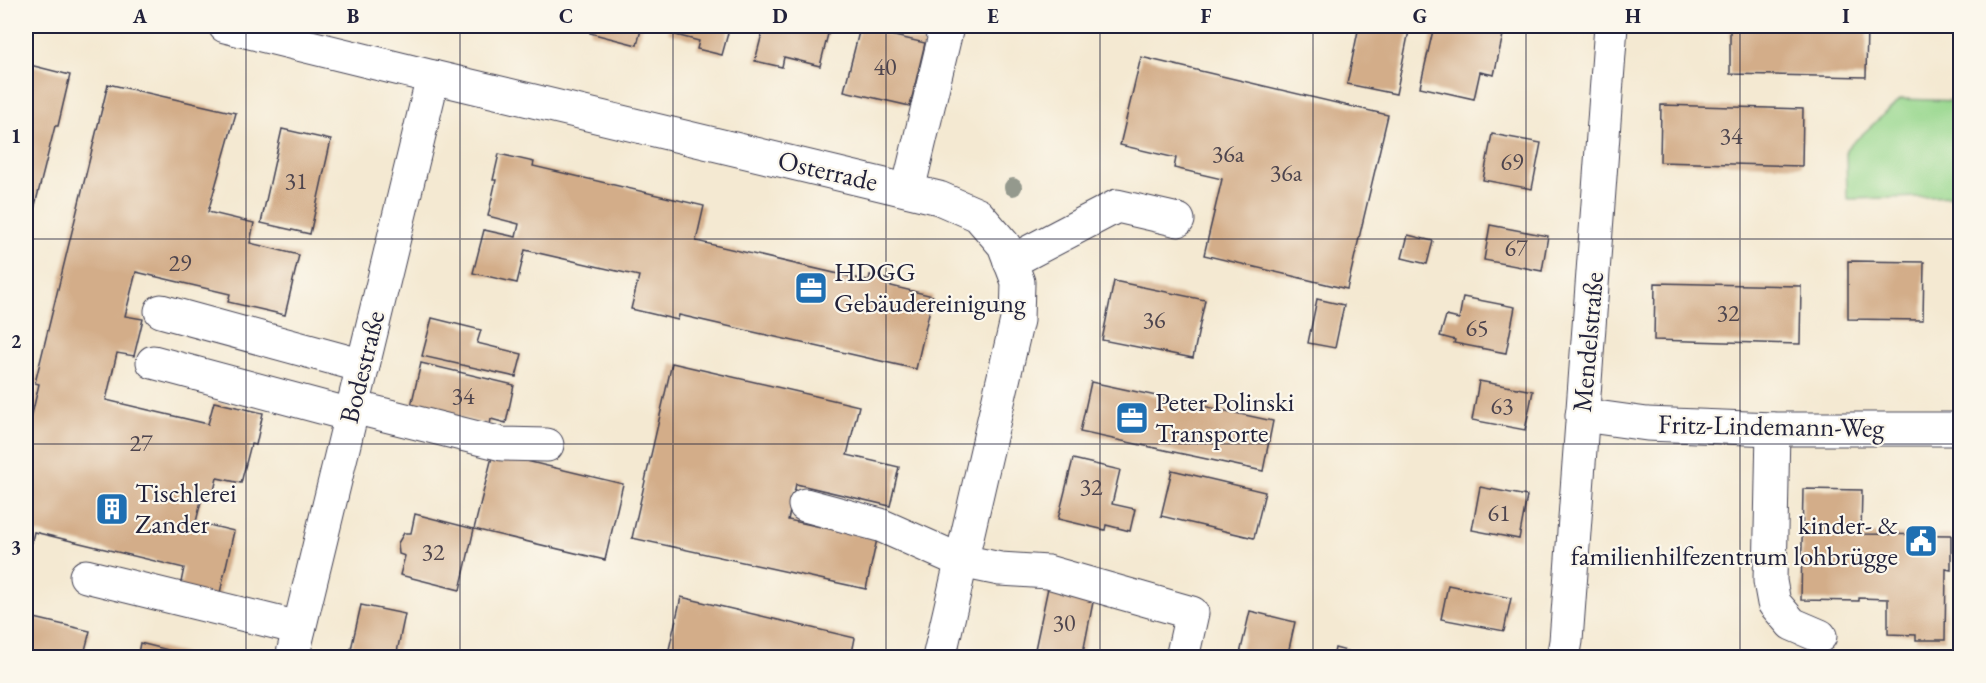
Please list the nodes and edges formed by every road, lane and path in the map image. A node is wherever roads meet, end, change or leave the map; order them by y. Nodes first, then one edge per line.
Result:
1 (225, 26) edge
2 (939, 26) edge
3 (1611, 26) edge
4 (433, 77) junction
5 (908, 190) junction
6 (1178, 220) dead end
7 (1010, 262) junction
8 (161, 311) dead end
9 (153, 362) dead end
10 (363, 366) junction
11 (352, 411) junction
12 (1582, 415) junction
13 (1773, 429) junction
14 (1960, 429) edge
15 (547, 445) dead end
16 (805, 505) dead end
17 (961, 561) junction
18 (86, 576) dead end
19 (1820, 636) dead end
20 (295, 643) edge
21 (939, 657) edge
22 (1182, 657) edge
23 (1563, 657) edge

1 - 4 street, Osterrade
2 - 5 street
3 - 12 street, Mendelstraße
4 - 5 street, Osterrade
4 - 10 street, Bodestraße
5 - 7 street, Osterrade
6 - 7 street
7 - 17 street, Osterrade
8 - 10 street
9 - 11 street
10 - 11 street, Bodestraße
11 - 15 street
11 - 20 street, Bodestraße
12 - 13 street, Fritz-Lindemann-Weg
12 - 23 street, Mendelstraße
13 - 14 street, Fritz-Lindemann-Weg
13 - 19 street
16 - 17 street
17 - 21 street, Osterrade
17 - 22 street
18 - 20 street

